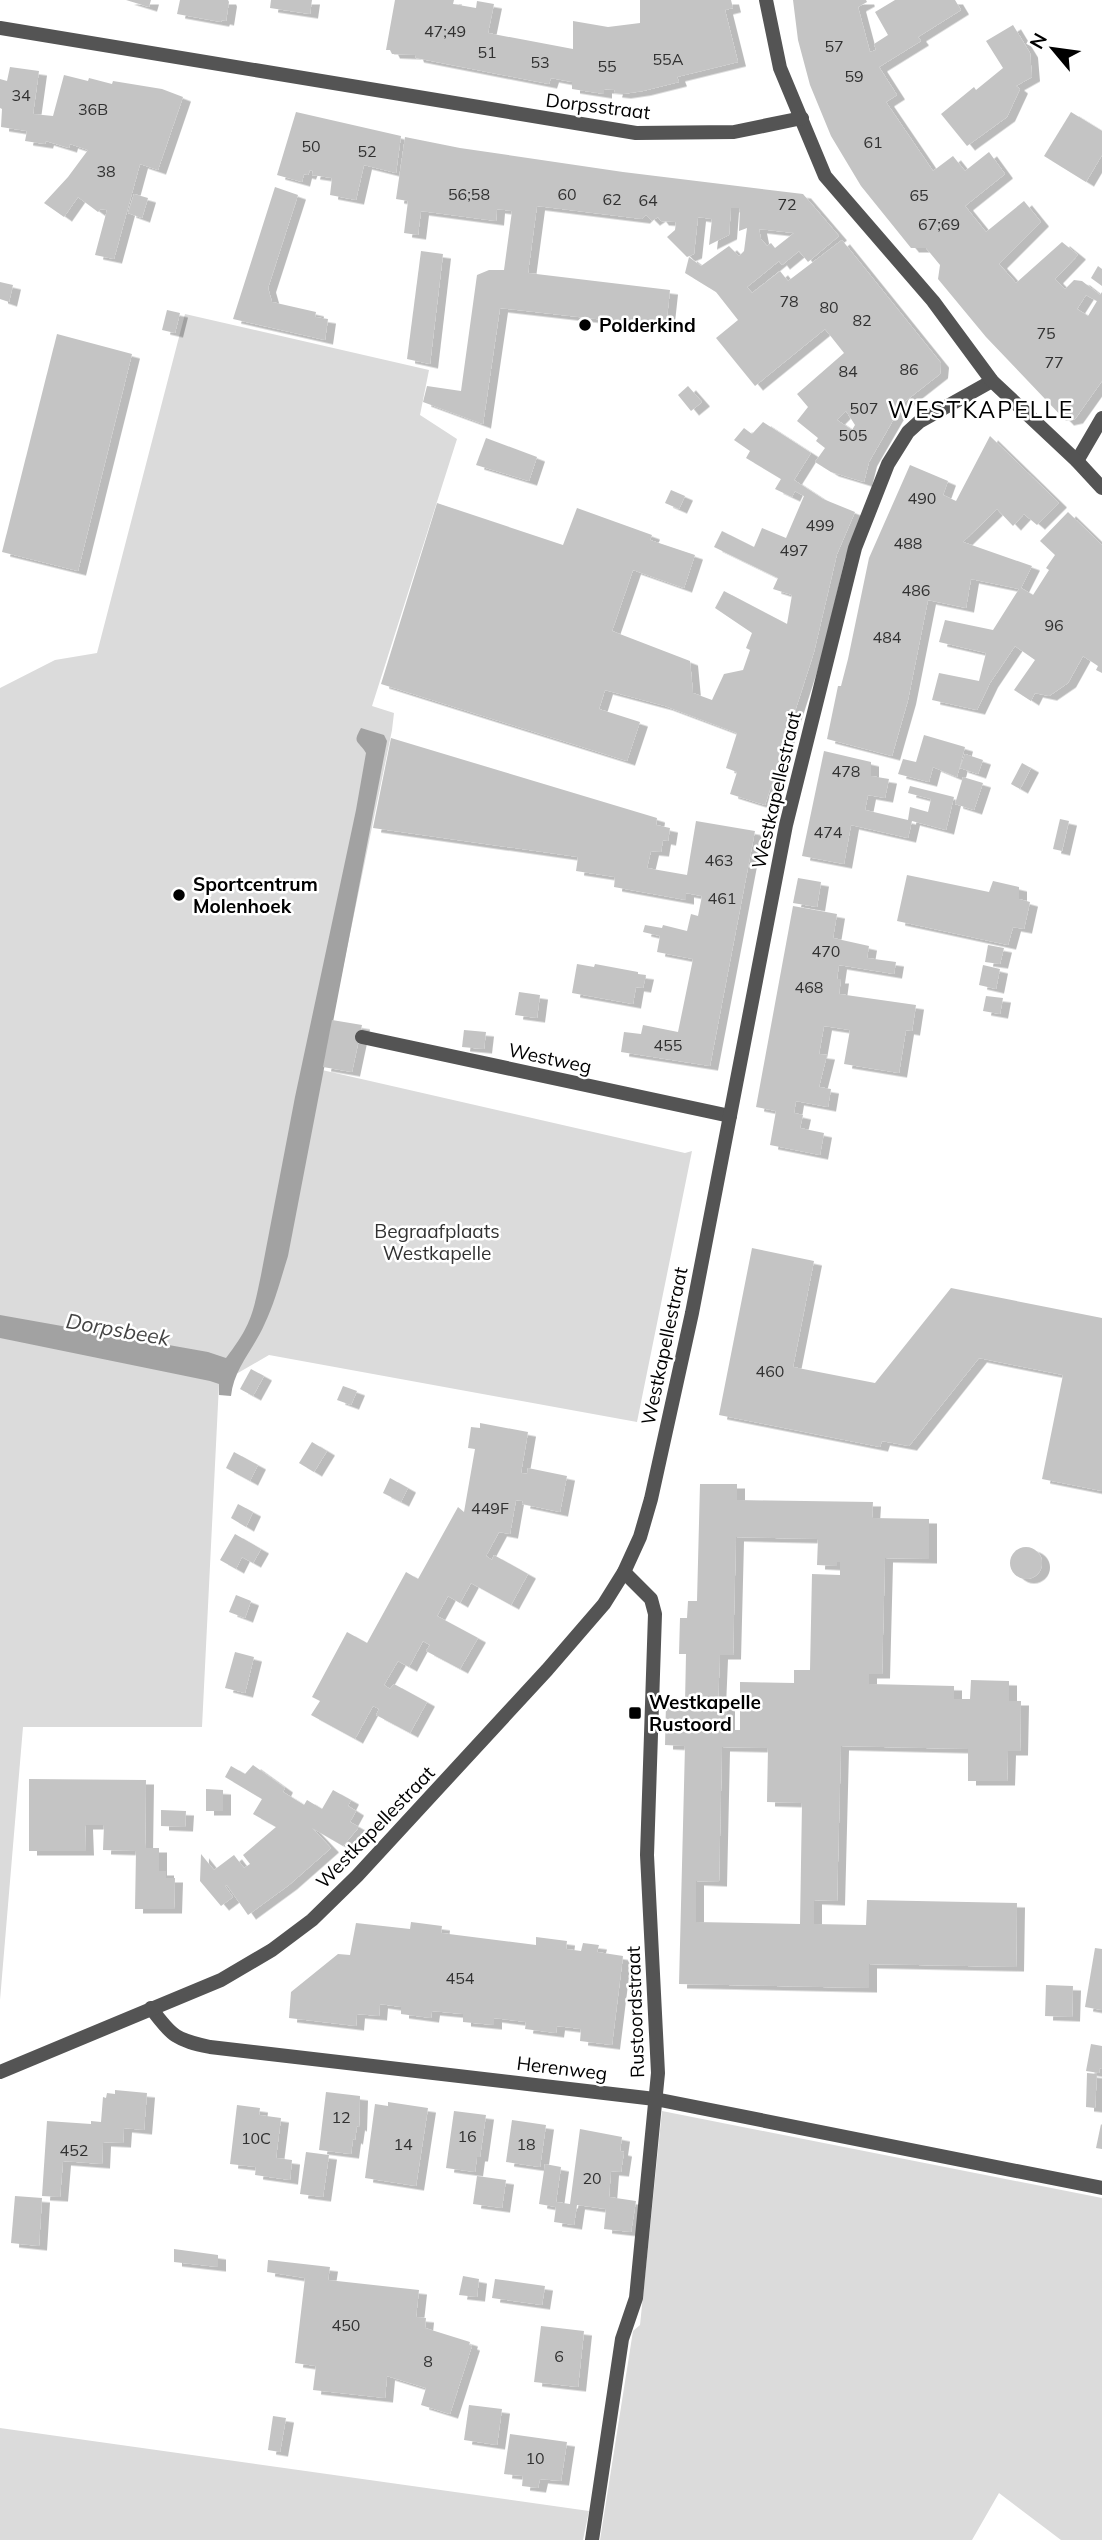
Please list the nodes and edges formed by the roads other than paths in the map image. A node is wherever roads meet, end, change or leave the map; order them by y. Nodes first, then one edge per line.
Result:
1 (766, 0) edge
2 (0, 28) edge
3 (802, 118) junction
4 (992, 381) junction
5 (1102, 418) edge
6 (1076, 461) junction
7 (1102, 488) edge
8 (362, 1037) dead end
9 (730, 1116) junction
10 (624, 1572) junction
11 (151, 2008) junction
12 (0, 2072) edge
13 (655, 2099) junction
14 (1102, 2188) edge
15 (592, 2540) edge

1 - 3 street
2 - 3 street, Dorpsstraat
3 - 4 street
4 - 6 street
4 - 9 street, Westkapellestraat
5 - 6 street
6 - 7 street
8 - 9 street, Westweg
9 - 10 street, Westkapellestraat
10 - 11 street, Westkapellestraat
10 - 13 street, Rustoordstraat
11 - 12 street, Westkapellestraat
11 - 13 street, Herenweg
13 - 14 street, Herenweg
13 - 15 street, Rustoordstraat

